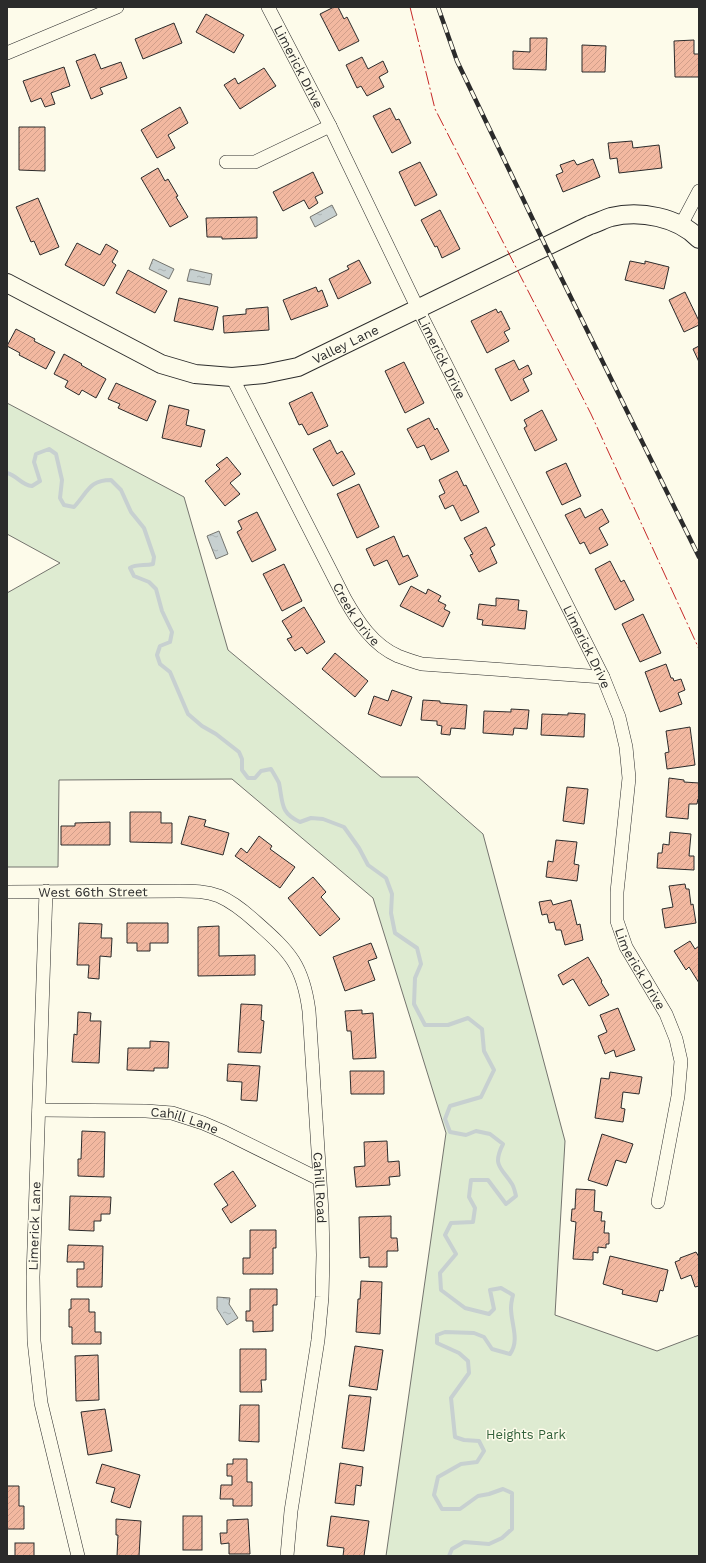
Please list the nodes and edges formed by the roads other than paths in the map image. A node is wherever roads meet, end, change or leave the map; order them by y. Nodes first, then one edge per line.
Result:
1 (117, 7) edge
2 (268, 7) edge
3 (7, 53) edge
4 (330, 126) junction
5 (226, 162) dead end
6 (699, 191) edge
7 (681, 225) junction
8 (699, 239) edge
9 (7, 283) edge
10 (418, 309) junction
11 (232, 377) junction
12 (603, 677) junction
13 (46, 891) junction
14 (180, 891) joint
15 (7, 892) edge
16 (39, 1110) junction
17 (319, 1179) junction
18 (658, 1202) dead end
19 (78, 1556) edge
20 (286, 1556) edge

1 - 3 street
2 - 4 street, Limerick Drive
4 - 5 street
4 - 10 street, Limerick Drive
6 - 7 street
7 - 8 street, Valley Lane
7 - 10 street, Valley Lane
9 - 11 street, Valley Lane
10 - 11 street, Valley Lane
10 - 12 street, Limerick Drive
11 - 12 street, Creek Drive
12 - 18 street, Limerick Drive
13 - 14 street, West 66th Street
13 - 15 street, West 66th Street
13 - 16 street, Limerick Lane
14 - 17 street, Cahill Road
16 - 17 street, Cahill Lane
16 - 19 street, Limerick Lane
17 - 20 street, Cahill Road

